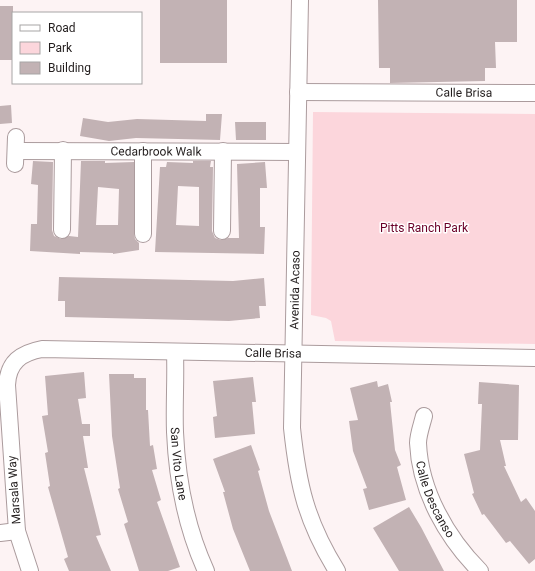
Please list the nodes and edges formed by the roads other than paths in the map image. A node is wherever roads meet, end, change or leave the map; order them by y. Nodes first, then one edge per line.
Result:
1 (300, 0) edge
2 (298, 92) junction
3 (535, 93) edge
4 (16, 150) dead end
5 (64, 150) junction
6 (143, 151) junction
7 (223, 151) junction
8 (296, 152) junction
9 (62, 230) dead end
10 (222, 231) dead end
11 (143, 234) dead end
12 (175, 352) junction
13 (294, 354) junction
14 (535, 358) edge
15 (14, 362) joint
16 (424, 416) dead end
17 (17, 531) junction
18 (0, 533) edge
19 (30, 571) edge
20 (206, 571) edge
21 (337, 571) edge
22 (480, 571) edge

1 - 2 street, Avenida Acaso
2 - 3 street, Calle Brisa
2 - 8 street, Avenida Acaso
4 - 5 street, Cedarbrook Walk
5 - 6 street, Cedarbrook Walk
5 - 9 street
6 - 7 street, Cedarbrook Walk
6 - 11 street
7 - 8 street, Cedarbrook Walk
7 - 10 street
8 - 13 street, Avenida Acaso
12 - 13 street, Calle Brisa
12 - 15 street, Calle Brisa
12 - 20 street, San Vito Lane
13 - 14 street, Calle Brisa
13 - 21 street, Avenida Acaso
15 - 17 street, Marsala Way
16 - 22 street, Calle Descanso
17 - 18 street
17 - 19 street, Marsala Way

